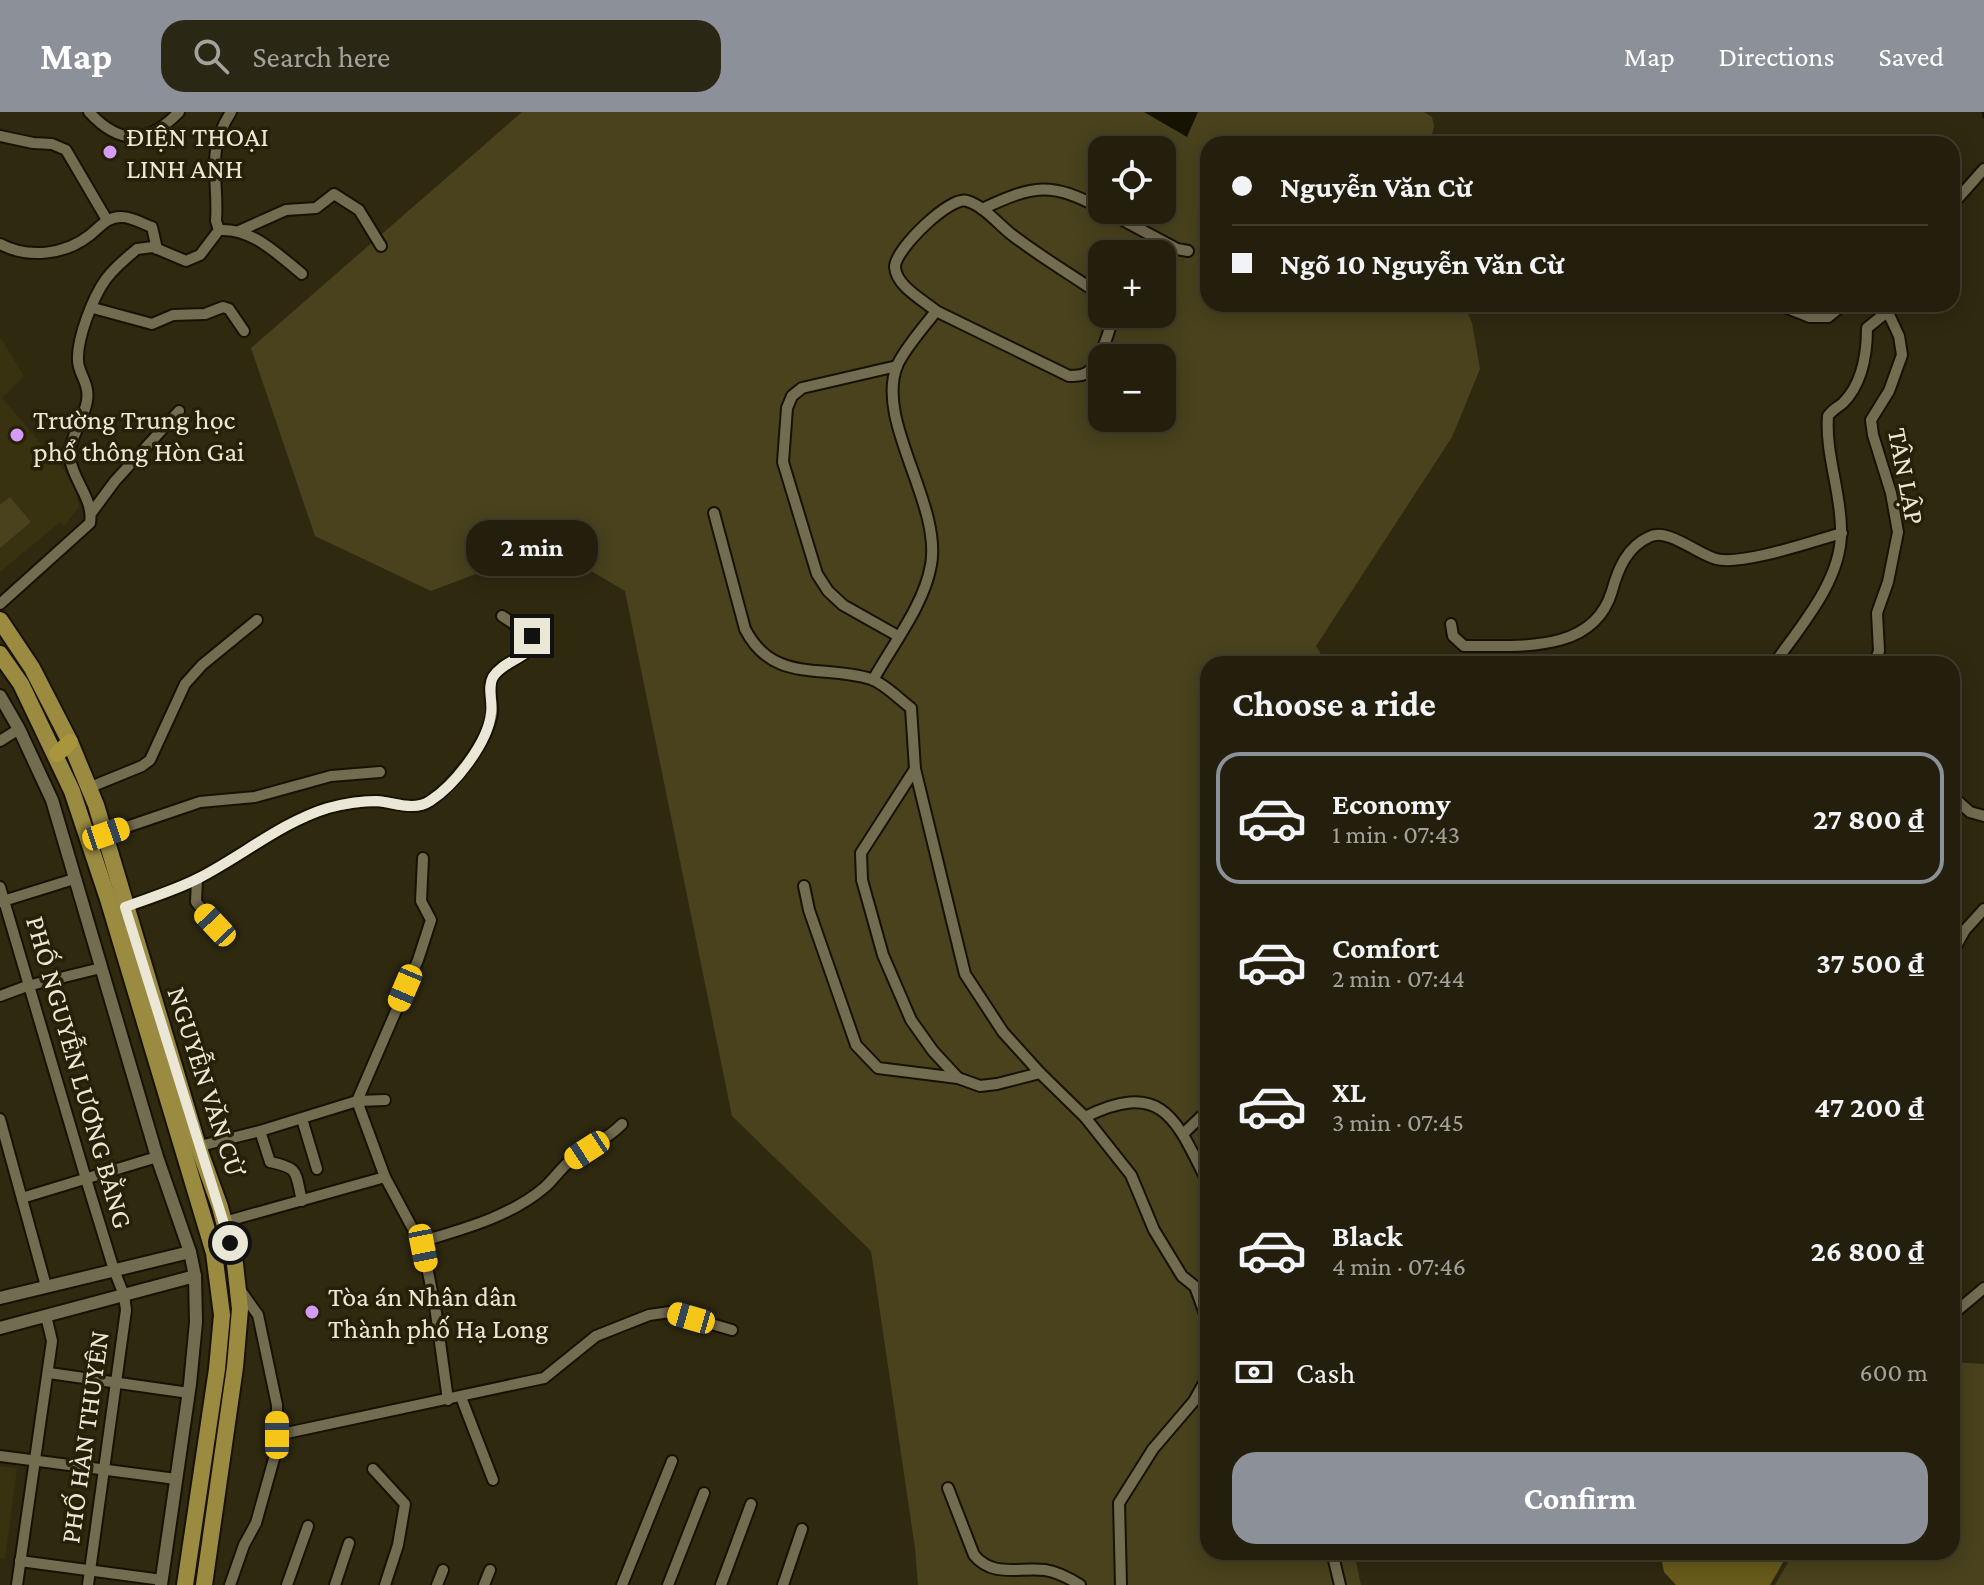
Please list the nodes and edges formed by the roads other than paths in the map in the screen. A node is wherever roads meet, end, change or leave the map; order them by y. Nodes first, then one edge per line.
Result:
1 (89, 112) edge
2 (179, 112) edge
3 (231, 112) edge
4 (0, 136) edge
5 (1984, 169) edge
6 (1960, 196) edge
7 (1088, 202) edge
8 (982, 209) junction
9 (107, 220) junction
10 (1131, 224) edge
11 (219, 230) junction
12 (239, 231) junction
13 (0, 244) edge
14 (381, 246) dead end
15 (157, 249) junction
16 (1188, 251) dead end
17 (302, 274) dead end
18 (1088, 286) edge
19 (93, 308) junction
20 (936, 311) junction
21 (1797, 312) edge
22 (1834, 312) edge
23 (1881, 312) edge
24 (1887, 312) edge
25 (1108, 328) edge
26 (244, 331) dead end
27 (897, 366) junction
28 (179, 411) dead end
29 (92, 512) junction
30 (714, 513) dead end
31 (1842, 533) junction
32 (0, 604) edge
33 (502, 616) dead end
34 (0, 620) edge
35 (257, 620) dead end
36 (1451, 624) dead end
37 (898, 636) junction
38 (0, 654) edge
39 (1779, 656) edge
40 (1877, 656) edge
41 (873, 680) junction
42 (0, 696) edge
43 (19, 729) junction
44 (0, 741) edge
45 (70, 742) junction
46 (57, 754) junction
47 (915, 769) junction
48 (380, 772) dead end
49 (88, 788) junction
50 (1960, 803) edge
51 (1984, 816) edge
52 (106, 834) junction
53 (423, 858) dead end
54 (74, 879) junction
55 (197, 879) junction
56 (804, 886) dead end
57 (0, 887) edge
58 (2, 901) edge
59 (125, 907) junction
60 (1984, 909) edge
61 (215, 925) dead end
62 (1960, 939) edge
63 (101, 968) junction
64 (30, 985) junction
65 (0, 996) edge
66 (1040, 1073) junction
67 (958, 1078) junction
68 (385, 1100) dead end
69 (357, 1101) junction
70 (1085, 1117) junction
71 (1200, 1118) edge
72 (0, 1119) edge
73 (302, 1119) junction
74 (622, 1124) dead end
75 (260, 1131) junction
76 (2, 1133) edge
77 (1184, 1133) junction
78 (190, 1149) junction
79 (157, 1157) junction
80 (1200, 1166) edge
81 (317, 1169) dead end
82 (385, 1177) junction
83 (86, 1179) junction
84 (22, 1198) junction
85 (302, 1201) junction
86 (224, 1222) junction
87 (420, 1242) junction
88 (190, 1252) junction
89 (114, 1270) junction
90 (195, 1276) junction
91 (46, 1286) junction
92 (237, 1287) junction
93 (1195, 1287) junction
94 (1984, 1288) edge
95 (1200, 1291) edge
96 (124, 1295) junction
97 (0, 1298) edge
98 (1200, 1300) edge
99 (1960, 1308) edge
100 (46, 1316) junction
101 (0, 1328) edge
102 (732, 1330) dead end
103 (49, 1373) junction
104 (115, 1382) junction
105 (1200, 1390) edge
106 (189, 1393) junction
107 (461, 1397) junction
108 (448, 1400) junction
109 (277, 1435) junction
110 (0, 1456) edge
111 (35, 1460) junction
112 (672, 1461) dead end
113 (103, 1469) junction
114 (373, 1469) dead end
115 (176, 1479) junction
116 (493, 1480) dead end
117 (948, 1488) dead end
118 (704, 1493) dead end
119 (751, 1504) dead end
120 (308, 1526) dead end
121 (802, 1529) dead end
122 (349, 1543) dead end
123 (1334, 1560) edge
124 (20, 1561) junction
125 (90, 1570) junction
126 (443, 1570) dead end
127 (490, 1570) dead end
128 (161, 1582) edge
129 (17, 1585) edge
130 (88, 1585) edge
131 (185, 1585) edge
132 (204, 1585) edge
133 (230, 1585) edge
134 (287, 1585) edge
135 (335, 1585) edge
136 (385, 1585) edge
137 (437, 1585) edge
138 (484, 1585) edge
139 (622, 1585) edge
140 (668, 1585) edge
141 (721, 1585) edge
142 (783, 1585) edge
143 (1080, 1585) edge
144 (1121, 1585) edge
145 (1340, 1585) edge

1 - 2 street
3 - 11 street
4 - 9 street
5 - 6 street
7 - 8 street
8 - 18 street
8 - 20 street
9 - 13 street
9 - 15 street
10 - 16 street
11 - 12 street
11 - 15 street
12 - 14 street
12 - 17 street
15 - 19 street
19 - 26 street
19 - 29 street
20 - 25 street
20 - 27 street
21 - 22 street
23 - 31 street
24 - 40 street, TÂN LẬP
27 - 37 street
27 - 37 street
28 - 29 street
29 - 32 street
30 - 41 street
31 - 36 street
31 - 39 street
33 - 55 street
34 - 45 main road, NGUYỄN VĂN CỪ
35 - 49 street
37 - 41 street
38 - 46 main road, NGUYỄN VĂN CỪ
41 - 47 street
42 - 43 street
43 - 44 street
43 - 54 street
45 - 46 highway
45 - 49 main road, NGUYỄN VĂN CỪ
46 - 78 main road, NGUYỄN VĂN CỪ
47 - 66 street
47 - 67 street
48 - 52 street
49 - 52 main road, NGUYỄN VĂN CỪ
50 - 51 street
52 - 59 main road, NGUYỄN VĂN CỪ
53 - 69 street
54 - 58 street
54 - 63 street
55 - 59 street
55 - 61 street
56 - 67 street
57 - 58 street, PHỐ NGUYỄN LƯƠNG BẰNG
58 - 64 street, PHỐ NGUYỄN LƯƠNG BẰNG
59 - 78 main road, NGUYỄN VĂN CỪ
60 - 62 street
63 - 64 street
63 - 79 street
64 - 65 street
64 - 83 street, PHỐ NGUYỄN LƯƠNG BẰNG
66 - 67 street
66 - 70 street
68 - 69 street
69 - 73 street
69 - 82 street
70 - 77 street
70 - 93 street
71 - 77 street
72 - 76 street
73 - 75 street
73 - 81 street
74 - 87 street
75 - 78 street
75 - 85 street
76 - 84 street
77 - 80 street
78 - 86 main road, NGUYỄN VĂN CỪ
78 - 131 main road, NGUYỄN VĂN CỪ
79 - 83 street
79 - 88 street
82 - 85 street
82 - 87 street
83 - 84 street
83 - 89 street, PHỐ NGUYỄN LƯƠNG BẰNG
84 - 91 street
85 - 86 street
86 - 92 main road, NGUYỄN VĂN CỪ
87 - 108 street
88 - 89 street
88 - 90 street
89 - 91 street
89 - 96 street, PHỐ NGUYỄN LƯƠNG BẰNG
90 - 96 street
90 - 106 street
91 - 97 street
92 - 109 street
92 - 132 main road, NGUYỄN VĂN CỪ
93 - 95 street
93 - 98 street
94 - 99 street
96 - 100 street
96 - 104 street, PHỐ HÀN THUYÊN
100 - 101 street
100 - 103 street
102 - 107 street
103 - 104 street
103 - 111 street
104 - 106 street
104 - 113 street, PHỐ HÀN THUYÊN
105 - 144 street
106 - 115 street
107 - 108 street
107 - 116 street
108 - 109 street
109 - 133 street
110 - 111 street
111 - 113 street
111 - 124 street
112 - 139 street
113 - 115 street
113 - 125 street, PHỐ HÀN THUYÊN
114 - 136 street
115 - 128 street
117 - 143 street
118 - 140 street
119 - 141 street
120 - 134 street
121 - 142 street
122 - 135 street
123 - 145 street
124 - 125 street
124 - 129 street
125 - 128 street
125 - 130 street, PHỐ HÀN THUYÊN
126 - 137 street
127 - 138 street

